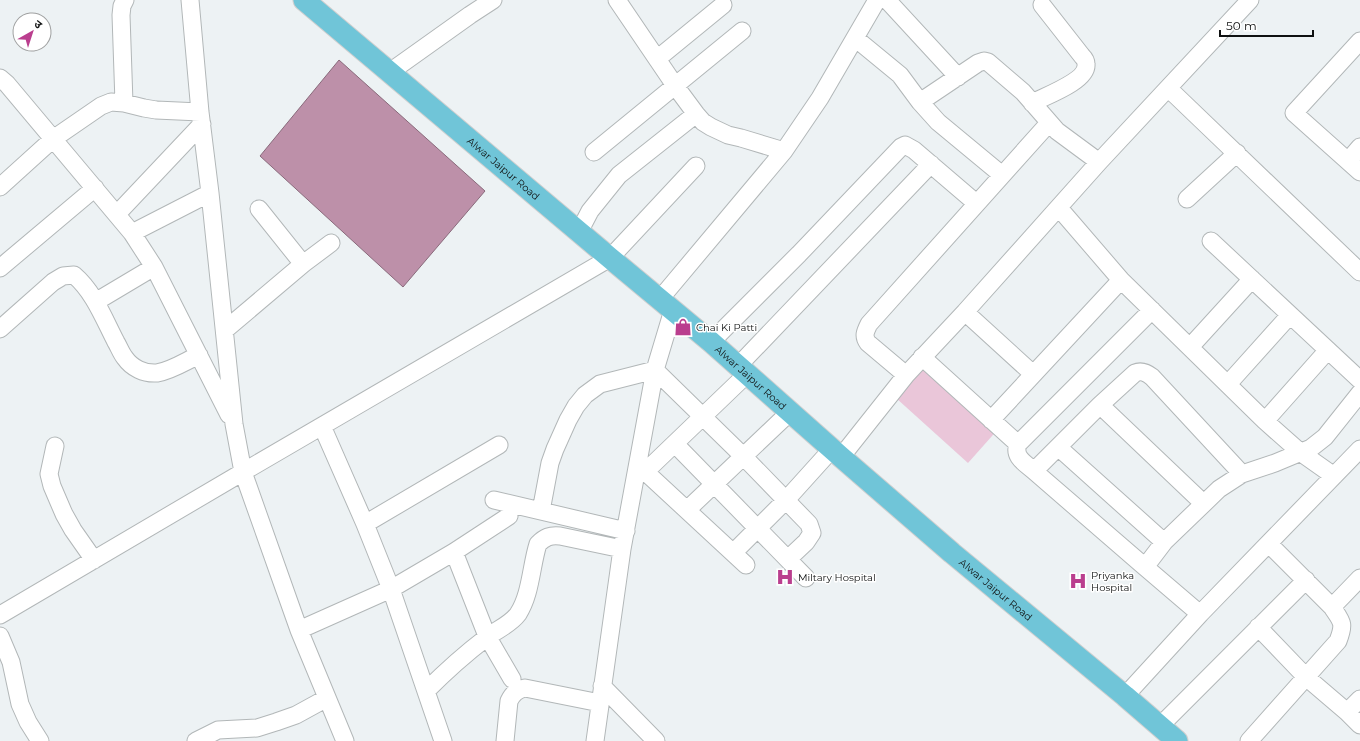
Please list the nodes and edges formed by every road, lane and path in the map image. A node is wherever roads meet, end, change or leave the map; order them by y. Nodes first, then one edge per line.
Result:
1 (125, 0) edge
2 (190, 0) edge
3 (304, 0) edge
4 (494, 0) edge
5 (617, 0) edge
6 (876, 0) edge
7 (887, 0) edge
8 (1250, 0) edge
9 (1042, 4) dead end
10 (723, 5) dead end
11 (742, 31) dead end
12 (855, 38) junction
13 (1360, 41) edge
14 (657, 59) junction
15 (390, 72) junction
16 (958, 77) junction
17 (0, 78) edge
18 (676, 87) junction
19 (1168, 88) junction
20 (920, 102) junction
21 (124, 103) junction
22 (1032, 103) junction
23 (696, 114) junction
24 (201, 118) junction
25 (1049, 123) junction
26 (53, 139) junction
27 (1360, 147) edge
28 (784, 151) junction
29 (594, 152) dead end
30 (1237, 153) junction
31 (1348, 160) junction
32 (1099, 162) junction
33 (931, 164) junction
34 (696, 166) dead end
35 (1360, 172) edge
36 (1002, 175) junction
37 (0, 187) edge
38 (95, 188) junction
39 (210, 193) junction
40 (1187, 199) dead end
41 (976, 203) junction
42 (1059, 208) junction
43 (258, 209) dead end
44 (117, 214) junction
45 (579, 232) junction
46 (132, 233) junction
47 (1211, 241) dead end
48 (331, 243) dead end
49 (610, 258) junction
50 (303, 264) junction
51 (154, 267) junction
52 (0, 268) edge
53 (1360, 272) edge
54 (1252, 279) junction
55 (1121, 280) junction
56 (102, 298) dead end
57 (666, 304) junction
58 (1152, 310) junction
59 (965, 312) junction
60 (1290, 315) junction
61 (0, 329) edge
62 (225, 330) junction
63 (711, 342) junction
64 (1190, 347) junction
65 (1328, 350) junction
66 (199, 355) junction
67 (922, 357) junction
68 (655, 370) junction
69 (743, 370) junction
70 (1034, 374) junction
71 (906, 375) junction
72 (1360, 380) edge
73 (1228, 384) junction
74 (1360, 393) edge
75 (1100, 405) junction
76 (790, 412) junction
77 (702, 417) junction
78 (991, 420) junction
79 (1265, 421) junction
80 (234, 424) junction
81 (322, 426) junction
82 (675, 444) junction
83 (1018, 444) junction
84 (500, 445) dead end
85 (55, 446) dead end
86 (1058, 447) junction
87 (1360, 449) edge
88 (1300, 452) junction
89 (837, 453) junction
90 (743, 456) junction
91 (642, 468) junction
92 (1034, 471) junction
93 (243, 472) junction
94 (1242, 474) junction
95 (1334, 476) junction
96 (714, 484) junction
97 (494, 500) dead end
98 (786, 500) junction
99 (1203, 503) junction
100 (687, 510) junction
101 (540, 511) junction
102 (509, 516) dead end
103 (365, 524) junction
104 (758, 528) junction
105 (626, 531) junction
106 (1164, 542) junction
107 (1269, 544) junction
108 (622, 549) junction
109 (454, 552) junction
110 (733, 553) junction
111 (788, 559) junction
112 (94, 560) junction
113 (746, 565) dead end
114 (1145, 567) junction
115 (806, 578) dead end
116 (1360, 578) edge
117 (1306, 580) junction
118 (392, 589) junction
119 (1332, 607) junction
120 (1200, 614) junction
121 (0, 615) edge
122 (1258, 627) junction
123 (299, 630) junction
124 (0, 636) edge
125 (487, 636) junction
126 (1306, 677) junction
127 (512, 679) dead end
128 (602, 686) junction
129 (426, 691) junction
130 (1125, 696) junction
131 (327, 698) junction
132 (1360, 699) edge
133 (600, 703) junction
134 (1347, 712) junction
135 (1160, 726) junction
136 (1360, 726) edge
137 (40, 741) edge
138 (196, 741) edge
139 (345, 741) edge
140 (443, 741) edge
141 (505, 741) edge
142 (595, 741) edge
143 (656, 741) edge
144 (1177, 741) edge
145 (1249, 741) edge

1 - 21 street
2 - 24 street
3 - 15 main road, Alwar Jaipur Road
4 - 15 street
5 - 14 street
6 - 12 street
7 - 16 street
8 - 19 street
9 - 22 street
10 - 14 street
11 - 18 street
12 - 20 street
12 - 28 street
13 - 31 street
14 - 18 street
15 - 45 main road, Alwar Jaipur Road
16 - 20 street
16 - 22 street
17 - 26 street
18 - 23 street
18 - 29 street
19 - 30 street
19 - 32 street
20 - 36 street
21 - 24 street
21 - 26 street
22 - 25 street
23 - 28 street
23 - 45 street
24 - 39 street
24 - 44 street
25 - 32 street
25 - 36 street
26 - 37 street
26 - 38 street
27 - 31 street
28 - 57 street
30 - 40 street
30 - 53 street
31 - 35 street
32 - 42 street
33 - 41 street
33 - 63 street
33 - 69 street
34 - 49 street
36 - 41 street
38 - 44 street
38 - 52 street
39 - 46 street
39 - 62 street
41 - 71 street
42 - 55 street
42 - 59 street
43 - 50 street
44 - 46 street
45 - 49 main road, Alwar Jaipur Road
46 - 51 street
47 - 54 street
48 - 50 street
49 - 57 main road, Alwar Jaipur Road
49 - 81 street
50 - 62 street
51 - 56 street
51 - 66 street
54 - 60 street
54 - 64 street
55 - 58 street
55 - 70 street
57 - 63 main road, Alwar Jaipur Road
57 - 68 street
58 - 64 street
58 - 83 street
59 - 67 street
59 - 70 street
60 - 65 street
60 - 73 street
61 - 66 street
62 - 80 street
63 - 69 main road, Alwar Jaipur Road
64 - 73 street
65 - 72 street
65 - 79 street
66 - 80 street
67 - 71 street
67 - 78 street
68 - 77 street
68 - 91 street
68 - 101 street
69 - 76 main road, Alwar Jaipur Road
69 - 77 street
70 - 78 street
71 - 89 street
73 - 79 street
74 - 88 street
75 - 86 street
75 - 94 street
75 - 99 street
76 - 89 main road, Alwar Jaipur Road
76 - 90 street
77 - 82 street
77 - 90 street
78 - 83 street
79 - 88 street
80 - 93 street
81 - 93 street
81 - 103 street
82 - 91 street
82 - 96 street
83 - 92 street
84 - 103 street
85 - 112 street
86 - 92 street
86 - 106 street
87 - 95 street
88 - 94 street
88 - 95 street
89 - 98 street
89 - 130 main road, Alwar Jaipur Road
90 - 96 street
90 - 98 street
91 - 100 street
91 - 105 street
92 - 114 street
93 - 112 street
93 - 123 street
94 - 99 street
95 - 107 street
96 - 100 street
96 - 104 street
97 - 101 street
98 - 104 street
98 - 111 street
99 - 106 street
100 - 110 street
101 - 105 street
102 - 109 street
103 - 118 street
104 - 110 street
104 - 111 street
105 - 108 street
106 - 114 street
107 - 117 street
107 - 120 street
108 - 125 street
108 - 128 street
109 - 118 street
109 - 125 street
110 - 113 street
111 - 115 street
112 - 121 street
114 - 120 street
116 - 119 street
117 - 119 street
117 - 122 street
118 - 123 street
118 - 129 street
119 - 126 street
120 - 130 street
122 - 126 street
122 - 135 street
123 - 131 street
124 - 137 street
125 - 127 street
125 - 129 street
126 - 134 street
126 - 145 street
128 - 133 street
128 - 143 street
129 - 140 street
130 - 135 main road, Alwar Jaipur Road
131 - 138 street
131 - 139 street
132 - 134 street
133 - 141 street
133 - 142 street
134 - 136 street
135 - 144 main road, Alwar Jaipur Road

